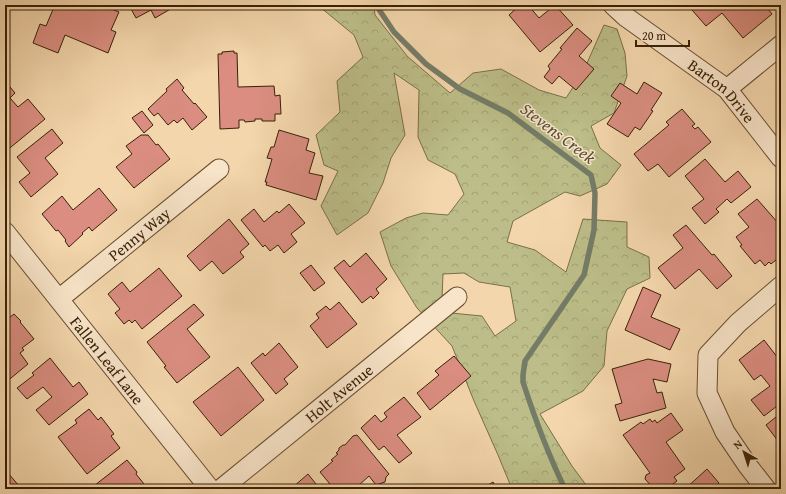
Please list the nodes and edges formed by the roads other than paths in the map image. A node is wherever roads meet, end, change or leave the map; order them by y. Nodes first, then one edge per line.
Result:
1 (613, 5) edge
2 (781, 45) edge
3 (726, 89) junction
4 (781, 158) edge
5 (219, 169) dead end
6 (5, 232) edge
7 (781, 286) edge
8 (457, 297) dead end
9 (59, 299) junction
10 (210, 489) edge
11 (221, 489) edge
12 (766, 489) edge

1 - 3 street, Barton Drive
2 - 3 street
3 - 4 street, Barton Drive
5 - 9 street, Penny Way
6 - 9 street, Fallen Leaf Lane
7 - 12 street
8 - 11 street, Holt Avenue
9 - 10 street, Fallen Leaf Lane

